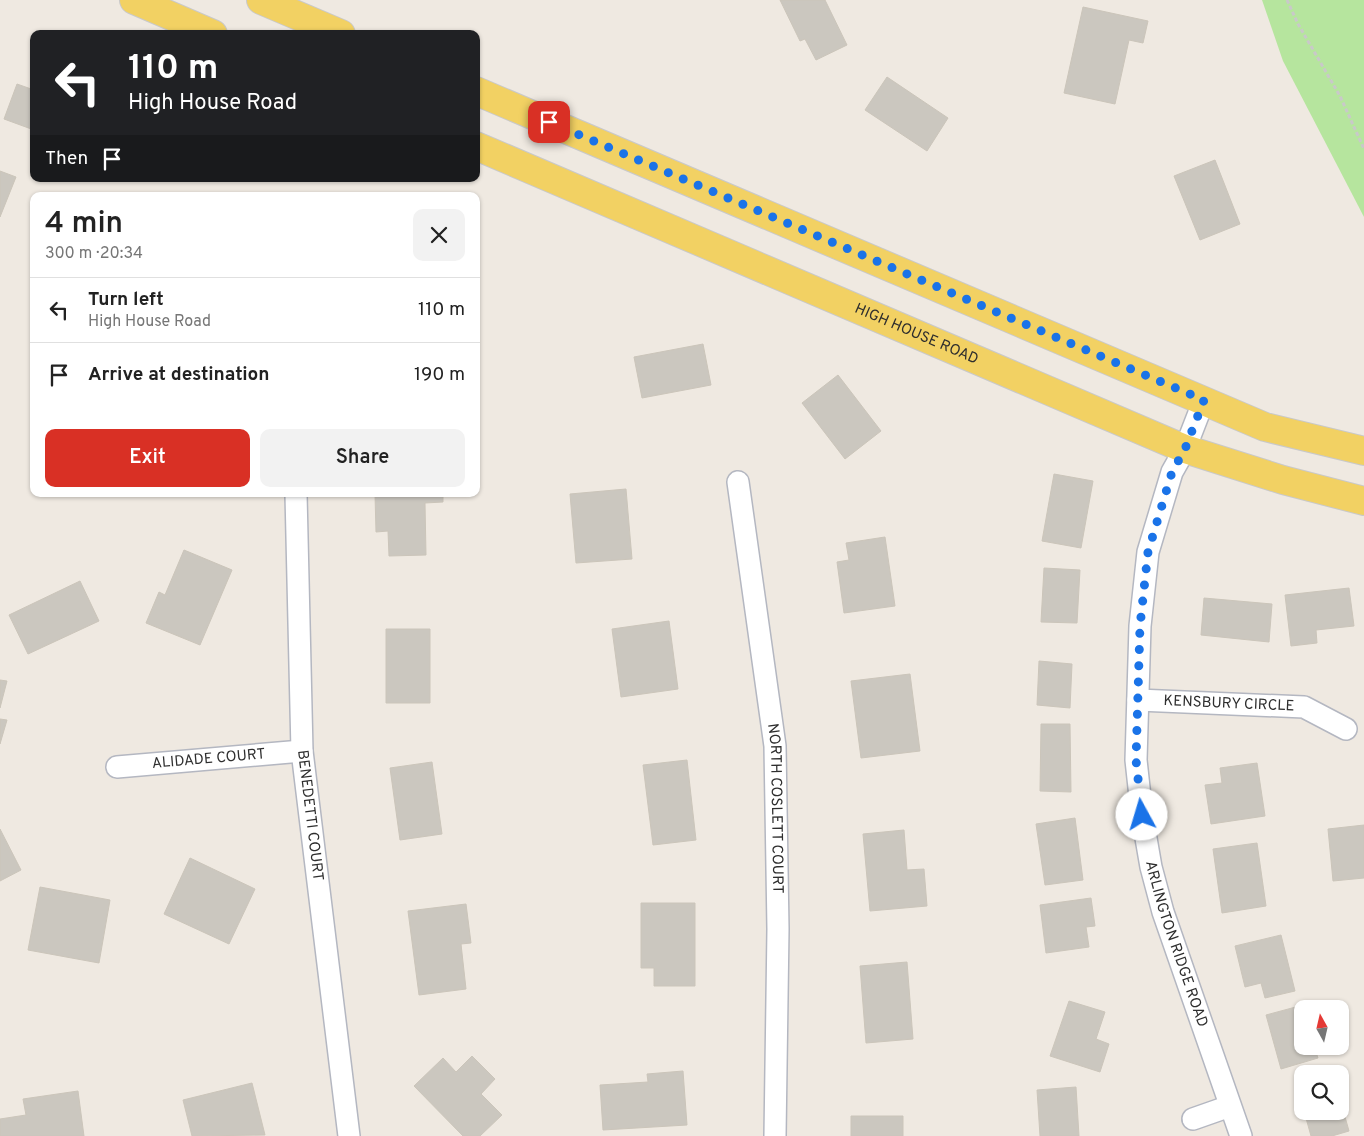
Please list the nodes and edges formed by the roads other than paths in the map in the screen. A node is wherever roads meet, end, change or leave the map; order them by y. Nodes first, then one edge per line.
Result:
1 (134, 0) edge
2 (262, 0) edge
3 (204, 30) edge
4 (332, 30) edge
5 (480, 93) edge
6 (480, 148) edge
7 (1204, 400) junction
8 (1185, 449) junction
9 (1364, 451) edge
10 (738, 482) dead end
11 (296, 497) edge
12 (1364, 501) edge
13 (1138, 700) junction
14 (1346, 729) dead end
15 (302, 751) junction
16 (117, 768) dead end
17 (1230, 1106) junction
18 (1194, 1119) dead end
19 (349, 1136) edge
20 (775, 1136) edge
21 (1241, 1136) edge

1 - 3 main road
2 - 4 main road
5 - 7 main road
6 - 8 main road, HIGH HOUSE ROAD
7 - 8 street, ARLINGTON RIDGE ROAD
7 - 9 main road
8 - 12 main road, HIGH HOUSE ROAD
8 - 13 street, ARLINGTON RIDGE ROAD
10 - 20 street, NORTH COSLETT COURT
11 - 15 street, BENEDETTI COURT
13 - 14 street, KENSBURY CIRCLE
13 - 17 street, ARLINGTON RIDGE ROAD
15 - 16 street, ALIDADE COURT
15 - 19 street, BENEDETTI COURT
17 - 18 street
17 - 21 street, ARLINGTON RIDGE ROAD

